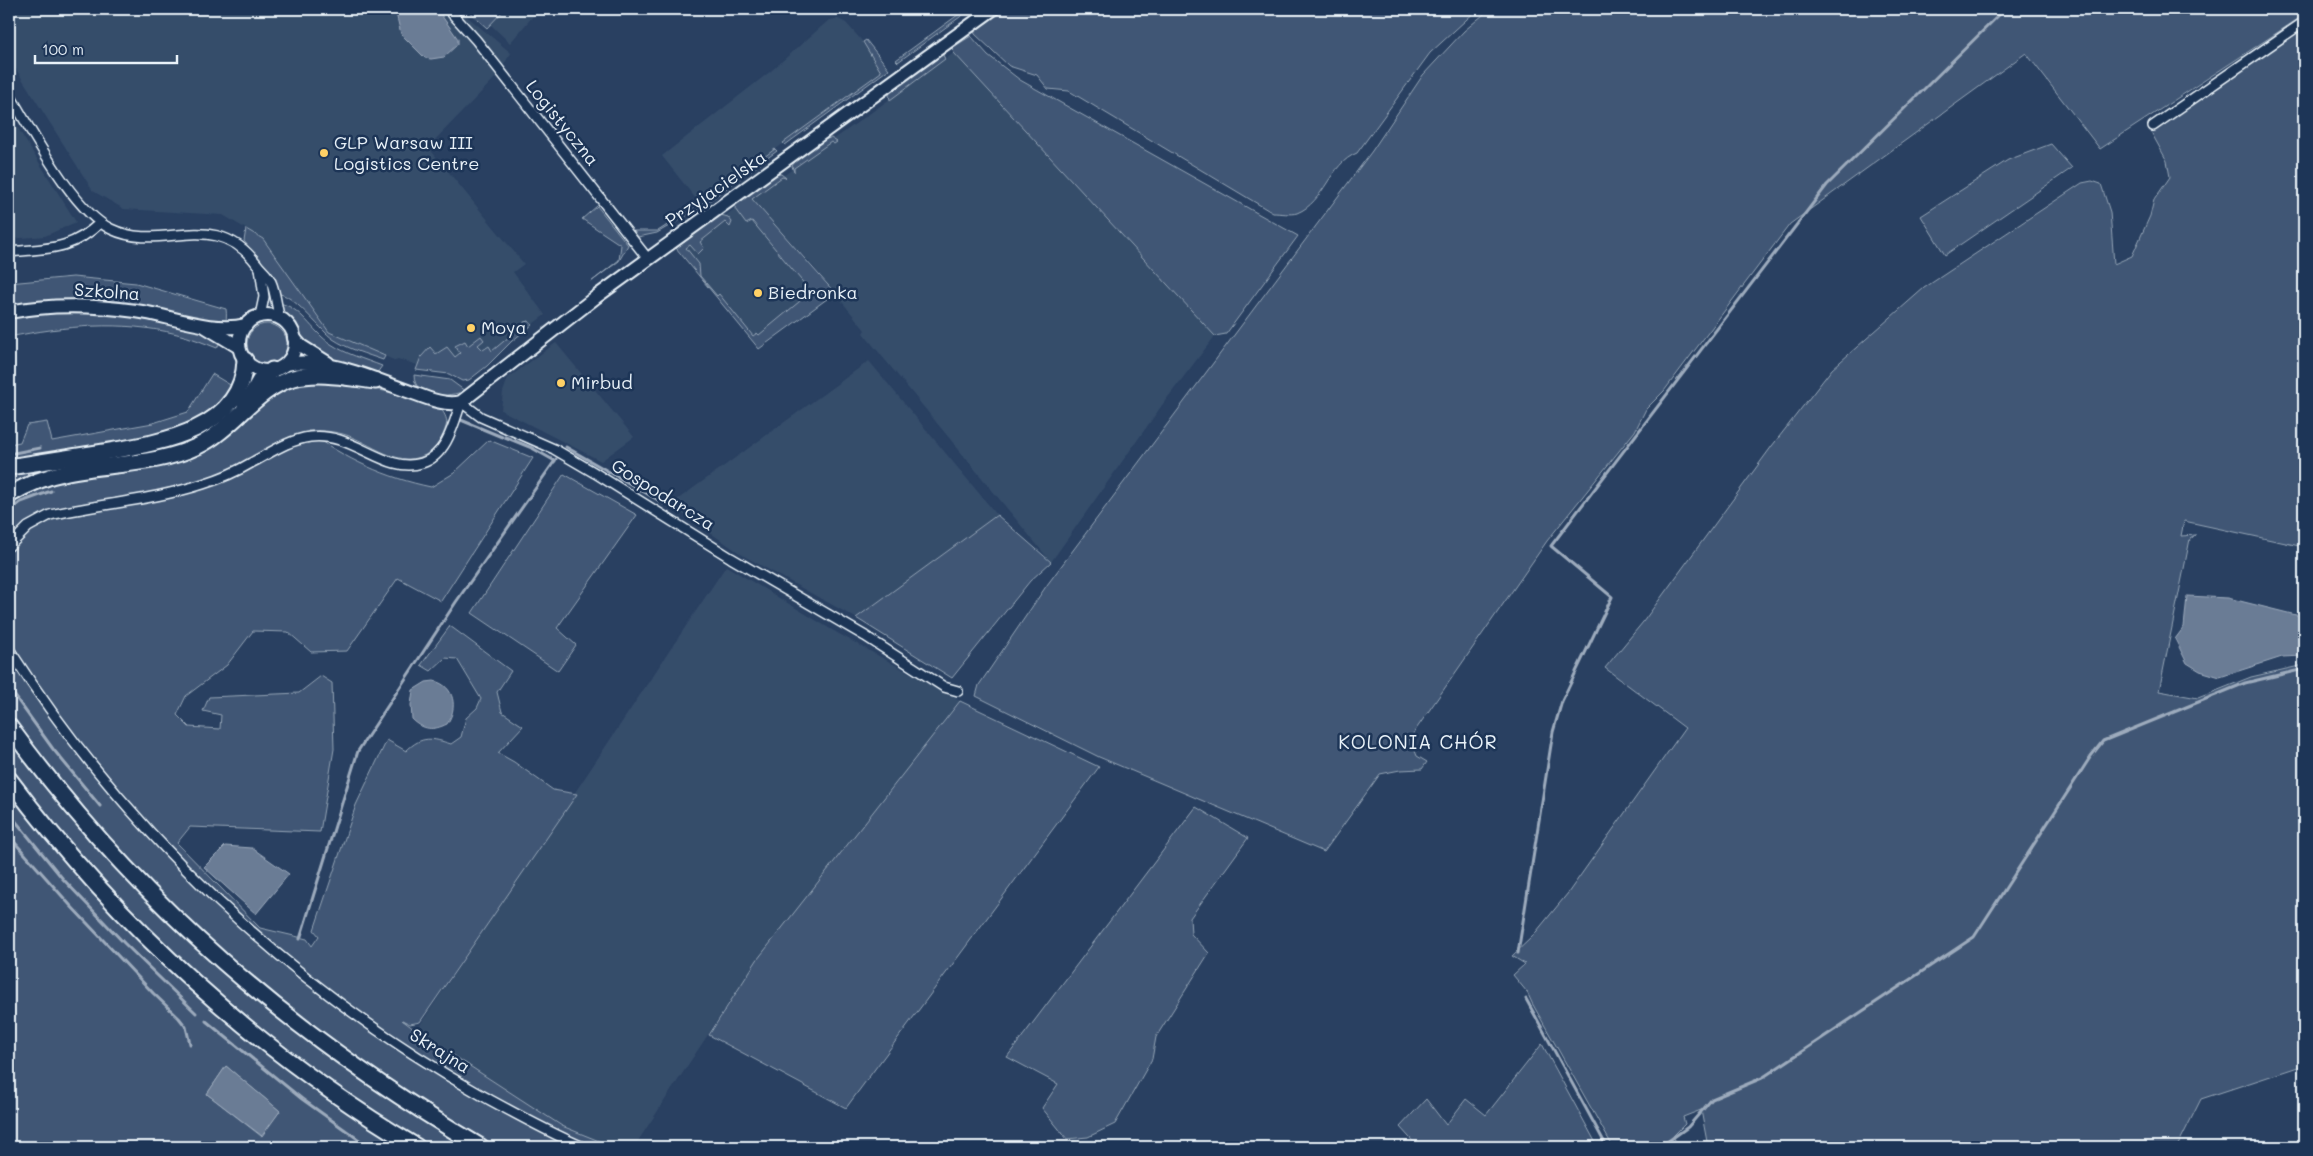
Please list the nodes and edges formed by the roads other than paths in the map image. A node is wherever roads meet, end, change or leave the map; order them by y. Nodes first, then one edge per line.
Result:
1 (448, 9) edge
2 (993, 9) edge
3 (2304, 22) edge
4 (9, 94) edge
5 (2153, 126) dead end
6 (100, 223) junction
7 (9, 252) edge
8 (648, 259) junction
9 (260, 268) junction
10 (9, 312) edge
11 (260, 316) junction
12 (280, 319) junction
13 (201, 325) junction
14 (246, 325) junction
15 (294, 338) junction
16 (242, 354) junction
17 (279, 367) junction
18 (334, 367) junction
19 (376, 381) junction
20 (461, 402) junction
21 (241, 414) junction
22 (9, 467) edge
23 (9, 495) edge
24 (9, 546) edge
25 (9, 649) edge
26 (958, 691) dead end
27 (9, 726) edge
28 (9, 779) edge
29 (417, 1147) edge
30 (481, 1147) edge
31 (583, 1147) edge

1 - 8 street, Logistyczna
2 - 8 street, Przyjacielska
3 - 5 street
4 - 6 street
6 - 7 street
6 - 9 street
8 - 20 street, Przyjacielska
9 - 11 street
9 - 12 street
10 - 13 street, Szkolna
11 - 12 street
11 - 14 street
12 - 15 street
13 - 14 street, Szkolna
13 - 16 street, Szkolna
14 - 16 street
15 - 17 street
15 - 18 street
16 - 17 street
16 - 22 highway
17 - 18 street
17 - 21 highway
18 - 19 street
19 - 20 street
19 - 21 highway
20 - 24 street
20 - 26 street, Gospodarcza
21 - 23 highway
25 - 31 street, Skrajna
27 - 30 highway
28 - 29 highway

